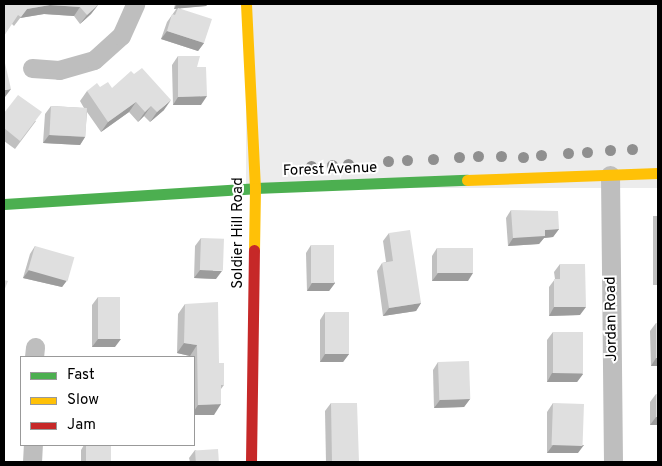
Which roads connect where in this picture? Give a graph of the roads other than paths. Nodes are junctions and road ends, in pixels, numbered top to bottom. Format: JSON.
{"nodes":[{"id":1,"x":135,"y":4,"type":"edge"},
{"id":2,"x":246,"y":4,"type":"edge"},
{"id":3,"x":32,"y":68,"type":"dead end"},
{"id":4,"x":658,"y":173,"type":"edge"},
{"id":5,"x":610,"y":175,"type":"junction"},
{"id":6,"x":255,"y":188,"type":"junction"},
{"id":7,"x":4,"y":204,"type":"edge"},
{"id":8,"x":33,"y":446,"type":"edge"},
{"id":9,"x":32,"y":462,"type":"edge"},
{"id":10,"x":251,"y":462,"type":"edge"},
{"id":11,"x":613,"y":462,"type":"edge"}],
"edges":[{"from":1,"to":3,"type":"street"},
{"from":2,"to":6,"type":"main road","name":"Soldier Hill Road"},
{"from":4,"to":5,"type":"main road","name":"Forest Avenue"},
{"from":5,"to":6,"type":"main road","name":"Forest Avenue"},
{"from":5,"to":11,"type":"street","name":"Jordan Road"},
{"from":6,"to":7,"type":"main road","name":"Forest Avenue"},
{"from":6,"to":10,"type":"main road","name":"Soldier Hill Road"},
{"from":8,"to":9,"type":"street"}]}
